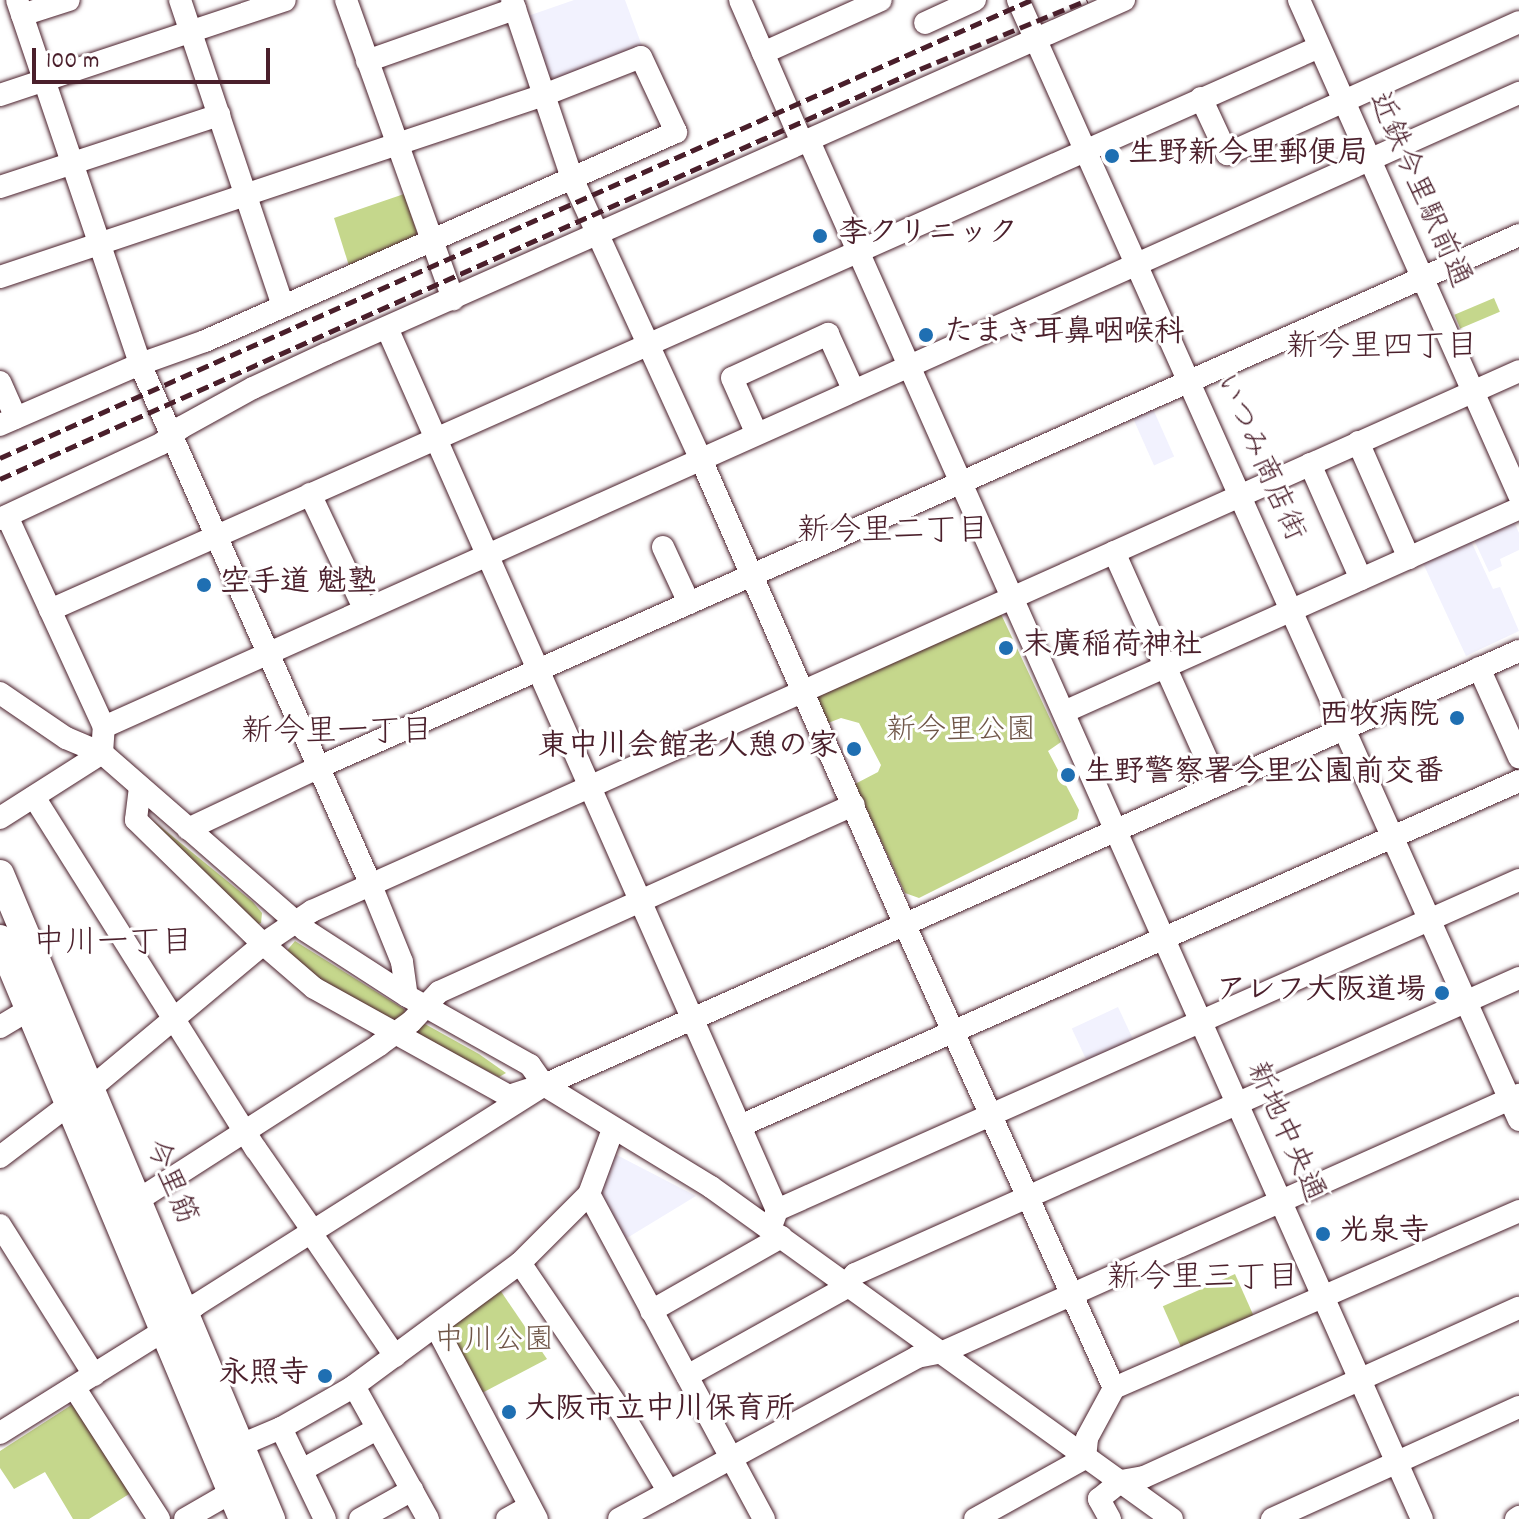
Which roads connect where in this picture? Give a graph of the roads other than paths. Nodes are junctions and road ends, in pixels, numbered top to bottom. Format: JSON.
{"nodes":[{"id":1,"x":69,"y":0,"type":"edge"},
{"id":2,"x":180,"y":0,"type":"edge"},
{"id":3,"x":285,"y":0,"type":"edge"},
{"id":4,"x":346,"y":0,"type":"edge"},
{"id":5,"x":740,"y":0,"type":"edge"},
{"id":6,"x":881,"y":0,"type":"edge"},
{"id":7,"x":975,"y":0,"type":"edge"},
{"id":8,"x":1018,"y":0,"type":"edge"},
{"id":9,"x":1124,"y":0,"type":"edge"},
{"id":10,"x":1299,"y":0,"type":"edge"},
{"id":11,"x":513,"y":4,"type":"edge"},
{"id":12,"x":15,"y":9,"type":"edge"},
{"id":13,"x":1519,"y":22,"type":"edge"},
{"id":14,"x":925,"y":23,"type":"dead end"},
{"id":15,"x":191,"y":32,"type":"junction"},
{"id":16,"x":1036,"y":38,"type":"junction"},
{"id":17,"x":1319,"y":47,"type":"junction"},
{"id":18,"x":763,"y":53,"type":"junction"},
{"id":19,"x":367,"y":61,"type":"junction"},
{"id":20,"x":44,"y":79,"type":"junction"},
{"id":21,"x":1519,"y":93,"type":"edge"},
{"id":22,"x":0,"y":95,"type":"edge"},
{"id":23,"x":544,"y":95,"type":"junction"},
{"id":24,"x":1201,"y":98,"type":"junction"},
{"id":25,"x":1344,"y":101,"type":"junction"},
{"id":26,"x":219,"y":115,"type":"junction"},
{"id":27,"x":809,"y":141,"type":"junction"},
{"id":28,"x":397,"y":145,"type":"junction"},
{"id":29,"x":1086,"y":149,"type":"junction"},
{"id":30,"x":1370,"y":158,"type":"junction"},
{"id":31,"x":73,"y":162,"type":"junction"},
{"id":32,"x":572,"y":178,"type":"junction"},
{"id":33,"x":0,"y":187,"type":"edge"},
{"id":34,"x":248,"y":196,"type":"junction"},
{"id":35,"x":600,"y":234,"type":"junction"},
{"id":36,"x":1519,"y":235,"type":"edge"},
{"id":37,"x":430,"y":241,"type":"junction"},
{"id":38,"x":99,"y":243,"type":"junction"},
{"id":39,"x":858,"y":251,"type":"junction"},
{"id":40,"x":1137,"y":263,"type":"junction"},
{"id":41,"x":0,"y":277,"type":"edge"},
{"id":42,"x":1423,"y":277,"type":"junction"},
{"id":43,"x":453,"y":299,"type":"junction"},
{"id":44,"x":283,"y":306,"type":"junction"},
{"id":45,"x":387,"y":328,"type":"junction"},
{"id":46,"x":649,"y":343,"type":"junction"},
{"id":47,"x":140,"y":364,"type":"junction"},
{"id":48,"x":908,"y":365,"type":"junction"},
{"id":49,"x":1519,"y":371,"type":"edge"},
{"id":50,"x":0,"y":382,"type":"edge"},
{"id":51,"x":1191,"y":382,"type":"junction"},
{"id":52,"x":853,"y":389,"type":"junction"},
{"id":53,"x":1473,"y":391,"type":"junction"},
{"id":54,"x":8,"y":421,"type":"edge"},
{"id":55,"x":756,"y":432,"type":"junction"},
{"id":56,"x":172,"y":436,"type":"junction"},
{"id":57,"x":434,"y":438,"type":"junction"},
{"id":58,"x":1358,"y":442,"type":"junction"},
{"id":59,"x":700,"y":457,"type":"junction"},
{"id":60,"x":1310,"y":464,"type":"junction"},
{"id":61,"x":961,"y":483,"type":"junction"},
{"id":62,"x":310,"y":494,"type":"junction"},
{"id":63,"x":1519,"y":495,"type":"edge"},
{"id":64,"x":1241,"y":496,"type":"junction"},
{"id":65,"x":1519,"y":508,"type":"edge"},
{"id":66,"x":4,"y":518,"type":"edge"},
{"id":67,"x":216,"y":537,"type":"junction"},
{"id":68,"x":663,"y":547,"type":"dead end"},
{"id":69,"x":1114,"y":552,"type":"junction"},
{"id":70,"x":486,"y":554,"type":"junction"},
{"id":71,"x":1409,"y":558,"type":"junction"},
{"id":72,"x":752,"y":575,"type":"junction"},
{"id":73,"x":1361,"y":579,"type":"junction"},
{"id":74,"x":1012,"y":597,"type":"junction"},
{"id":75,"x":689,"y":603,"type":"junction"},
{"id":76,"x":364,"y":608,"type":"junction"},
{"id":77,"x":50,"y":610,"type":"junction"},
{"id":78,"x":1291,"y":610,"type":"junction"},
{"id":79,"x":1519,"y":651,"type":"edge"},
{"id":80,"x":266,"y":652,"type":"junction"},
{"id":81,"x":1165,"y":666,"type":"junction"},
{"id":82,"x":1479,"y":668,"type":"junction"},
{"id":83,"x":538,"y":671,"type":"junction"},
{"id":84,"x":802,"y":690,"type":"junction"},
{"id":85,"x":0,"y":693,"type":"edge"},
{"id":86,"x":1064,"y":712,"type":"junction"},
{"id":87,"x":104,"y":727,"type":"junction"},
{"id":88,"x":1343,"y":727,"type":"junction"},
{"id":89,"x":102,"y":753,"type":"junction"},
{"id":90,"x":1519,"y":757,"type":"edge"},
{"id":91,"x":317,"y":768,"type":"junction"},
{"id":92,"x":1519,"y":781,"type":"edge"},
{"id":93,"x":1218,"y":784,"type":"junction"},
{"id":94,"x":589,"y":785,"type":"junction"},
{"id":95,"x":140,"y":787,"type":"junction"},
{"id":96,"x":34,"y":797,"type":"junction"},
{"id":97,"x":854,"y":805,"type":"junction"},
{"id":98,"x":0,"y":818,"type":"edge"},
{"id":99,"x":188,"y":829,"type":"junction"},
{"id":100,"x":1115,"y":829,"type":"junction"},
{"id":101,"x":1393,"y":837,"type":"junction"},
{"id":102,"x":0,"y":874,"type":"edge"},
{"id":103,"x":1519,"y":880,"type":"edge"},
{"id":104,"x":370,"y":883,"type":"junction"},
{"id":105,"x":640,"y":900,"type":"junction"},
{"id":106,"x":1428,"y":919,"type":"junction"},
{"id":107,"x":293,"y":921,"type":"junction"},
{"id":108,"x":906,"y":923,"type":"junction"},
{"id":109,"x":0,"y":939,"type":"edge"},
{"id":110,"x":1165,"y":939,"type":"junction"},
{"id":111,"x":263,"y":944,"type":"junction"},
{"id":112,"x":1519,"y":978,"type":"edge"},
{"id":113,"x":407,"y":996,"type":"junction"},
{"id":114,"x":1466,"y":1002,"type":"junction"},
{"id":115,"x":427,"y":1008,"type":"junction"},
{"id":116,"x":30,"y":1009,"type":"junction"},
{"id":117,"x":692,"y":1018,"type":"junction"},
{"id":118,"x":175,"y":1019,"type":"junction"},
{"id":119,"x":1201,"y":1021,"type":"junction"},
{"id":120,"x":0,"y":1027,"type":"edge"},
{"id":121,"x":954,"y":1031,"type":"junction"},
{"id":122,"x":395,"y":1033,"type":"junction"},
{"id":123,"x":544,"y":1085,"type":"junction"},
{"id":124,"x":87,"y":1090,"type":"junction"},
{"id":125,"x":1514,"y":1097,"type":"edge"},
{"id":126,"x":1237,"y":1104,"type":"junction"},
{"id":127,"x":990,"y":1114,"type":"junction"},
{"id":128,"x":1519,"y":1120,"type":"edge"},
{"id":129,"x":740,"y":1126,"type":"junction"},
{"id":130,"x":613,"y":1129,"type":"junction"},
{"id":131,"x":248,"y":1132,"type":"junction"},
{"id":132,"x":0,"y":1157,"type":"edge"},
{"id":133,"x":589,"y":1194,"type":"junction"},
{"id":134,"x":1028,"y":1197,"type":"junction"},
{"id":135,"x":138,"y":1200,"type":"junction"},
{"id":136,"x":1281,"y":1200,"type":"junction"},
{"id":137,"x":1519,"y":1211,"type":"edge"},
{"id":138,"x":0,"y":1225,"type":"edge"},
{"id":139,"x":776,"y":1225,"type":"junction"},
{"id":140,"x":312,"y":1232,"type":"junction"},
{"id":141,"x":520,"y":1263,"type":"junction"},
{"id":142,"x":848,"y":1285,"type":"junction"},
{"id":143,"x":1072,"y":1294,"type":"junction"},
{"id":144,"x":1324,"y":1296,"type":"junction"},
{"id":145,"x":1519,"y":1308,"type":"edge"},
{"id":146,"x":651,"y":1311,"type":"junction"},
{"id":147,"x":185,"y":1313,"type":"junction"},
{"id":148,"x":436,"y":1327,"type":"junction"},
{"id":149,"x":163,"y":1331,"type":"junction"},
{"id":150,"x":943,"y":1352,"type":"junction"},
{"id":151,"x":395,"y":1356,"type":"junction"},
{"id":152,"x":94,"y":1375,"type":"junction"},
{"id":153,"x":687,"y":1376,"type":"junction"},
{"id":154,"x":1360,"y":1379,"type":"junction"},
{"id":155,"x":354,"y":1386,"type":"junction"},
{"id":156,"x":74,"y":1387,"type":"junction"},
{"id":157,"x":1114,"y":1388,"type":"junction"},
{"id":158,"x":1519,"y":1407,"type":"edge"},
{"id":159,"x":281,"y":1428,"type":"junction"},
{"id":160,"x":377,"y":1429,"type":"junction"},
{"id":161,"x":0,"y":1433,"type":"edge"},
{"id":162,"x":241,"y":1445,"type":"junction"},
{"id":163,"x":1085,"y":1458,"type":"junction"},
{"id":164,"x":731,"y":1459,"type":"junction"},
{"id":165,"x":1396,"y":1461,"type":"junction"},
{"id":166,"x":302,"y":1470,"type":"junction"},
{"id":167,"x":1121,"y":1481,"type":"junction"},
{"id":168,"x":412,"y":1490,"type":"junction"},
{"id":169,"x":232,"y":1492,"type":"junction"},
{"id":170,"x":669,"y":1492,"type":"junction"},
{"id":171,"x":1013,"y":1510,"type":"edge"},
{"id":172,"x":534,"y":1512,"type":"edge"},
{"id":173,"x":159,"y":1519,"type":"edge"},
{"id":174,"x":185,"y":1519,"type":"edge"},
{"id":175,"x":243,"y":1519,"type":"edge"},
{"id":176,"x":271,"y":1519,"type":"edge"},
{"id":177,"x":325,"y":1519,"type":"edge"},
{"id":178,"x":360,"y":1519,"type":"edge"},
{"id":179,"x":428,"y":1519,"type":"edge"},
{"id":180,"x":507,"y":1519,"type":"edge"},
{"id":181,"x":619,"y":1519,"type":"edge"},
{"id":182,"x":764,"y":1519,"type":"edge"},
{"id":183,"x":975,"y":1519,"type":"edge"},
{"id":184,"x":1110,"y":1519,"type":"edge"},
{"id":185,"x":1172,"y":1519,"type":"edge"},
{"id":186,"x":1272,"y":1519,"type":"edge"},
{"id":187,"x":1422,"y":1519,"type":"edge"}],
"edges":[{"from":1,"to":12,"type":"street"},
{"from":2,"to":15,"type":"street"},
{"from":3,"to":15,"type":"street"},
{"from":4,"to":19,"type":"street"},
{"from":5,"to":18,"type":"street","name":"新地中央通"},
{"from":6,"to":18,"type":"street"},
{"from":7,"to":14,"type":"street"},
{"from":8,"to":16,"type":"street","name":"いつみ商店街"},
{"from":9,"to":16,"type":"street"},
{"from":10,"to":17,"type":"street","name":"近鉄今里駅前通"},
{"from":11,"to":19,"type":"street"},
{"from":11,"to":23,"type":"street"},
{"from":12,"to":20,"type":"street"},
{"from":13,"to":25,"type":"street"},
{"from":15,"to":20,"type":"street"},
{"from":15,"to":26,"type":"street"},
{"from":16,"to":27,"type":"street"},
{"from":16,"to":29,"type":"street","name":"いつみ商店街"},
{"from":17,"to":24,"type":"street"},
{"from":17,"to":25,"type":"street","name":"近鉄今里駅前通"},
{"from":18,"to":27,"type":"street","name":"新地中央通"},
{"from":19,"to":28,"type":"street"},
{"from":20,"to":22,"type":"street"},
{"from":20,"to":31,"type":"street"},
{"from":21,"to":30,"type":"street"},
{"from":23,"to":28,"type":"street"},
{"from":23,"to":32,"type":"street"},
{"from":23,"to":32,"type":"street"},
{"from":24,"to":25,"type":"street"},
{"from":24,"to":29,"type":"street"},
{"from":25,"to":30,"type":"street","name":"近鉄今里駅前通"},
{"from":26,"to":31,"type":"street"},
{"from":26,"to":34,"type":"street"},
{"from":27,"to":35,"type":"street"},
{"from":27,"to":39,"type":"street","name":"新地中央通"},
{"from":28,"to":34,"type":"street"},
{"from":28,"to":37,"type":"street"},
{"from":29,"to":39,"type":"street"},
{"from":29,"to":40,"type":"street","name":"いつみ商店街"},
{"from":30,"to":40,"type":"street"},
{"from":30,"to":42,"type":"street","name":"近鉄今里駅前通"},
{"from":31,"to":33,"type":"street"},
{"from":31,"to":38,"type":"street"},
{"from":32,"to":35,"type":"street"},
{"from":32,"to":37,"type":"street"},
{"from":34,"to":38,"type":"street"},
{"from":34,"to":44,"type":"street"},
{"from":35,"to":43,"type":"street"},
{"from":35,"to":46,"type":"street"},
{"from":36,"to":42,"type":"street"},
{"from":37,"to":43,"type":"street"},
{"from":37,"to":44,"type":"street"},
{"from":38,"to":41,"type":"street"},
{"from":38,"to":47,"type":"street"},
{"from":39,"to":46,"type":"street"},
{"from":39,"to":48,"type":"street","name":"新地中央通"},
{"from":40,"to":48,"type":"street"},
{"from":40,"to":51,"type":"street","name":"いつみ商店街"},
{"from":42,"to":51,"type":"street"},
{"from":42,"to":53,"type":"street","name":"近鉄今里駅前通"},
{"from":43,"to":45,"type":"street"},
{"from":44,"to":47,"type":"street"},
{"from":45,"to":56,"type":"street"},
{"from":45,"to":57,"type":"street"},
{"from":46,"to":57,"type":"street"},
{"from":46,"to":59,"type":"street"},
{"from":47,"to":54,"type":"street"},
{"from":47,"to":56,"type":"street"},
{"from":48,"to":52,"type":"street"},
{"from":48,"to":61,"type":"street","name":"新地中央通"},
{"from":49,"to":53,"type":"street"},
{"from":50,"to":54,"type":"street"},
{"from":51,"to":61,"type":"street"},
{"from":51,"to":64,"type":"street","name":"いつみ商店街"},
{"from":52,"to":55,"type":"street"},
{"from":52,"to":55,"type":"street"},
{"from":53,"to":58,"type":"street"},
{"from":53,"to":63,"type":"street","name":"近鉄今里駅前通"},
{"from":55,"to":59,"type":"street"},
{"from":56,"to":66,"type":"street"},
{"from":56,"to":67,"type":"street"},
{"from":57,"to":62,"type":"street"},
{"from":57,"to":70,"type":"street"},
{"from":58,"to":60,"type":"street"},
{"from":58,"to":71,"type":"street"},
{"from":59,"to":70,"type":"street"},
{"from":59,"to":72,"type":"street"},
{"from":60,"to":64,"type":"street"},
{"from":60,"to":73,"type":"street"},
{"from":61,"to":72,"type":"street"},
{"from":61,"to":74,"type":"street","name":"新地中央通"},
{"from":62,"to":67,"type":"street"},
{"from":62,"to":76,"type":"street"},
{"from":64,"to":69,"type":"street"},
{"from":64,"to":78,"type":"street","name":"いつみ商店街"},
{"from":65,"to":71,"type":"street"},
{"from":66,"to":77,"type":"street"},
{"from":67,"to":77,"type":"street"},
{"from":67,"to":80,"type":"street"},
{"from":68,"to":75,"type":"street"},
{"from":69,"to":74,"type":"street"},
{"from":69,"to":81,"type":"street"},
{"from":70,"to":76,"type":"street"},
{"from":70,"to":83,"type":"street"},
{"from":71,"to":73,"type":"street"},
{"from":72,"to":75,"type":"street"},
{"from":72,"to":84,"type":"street"},
{"from":73,"to":78,"type":"street"},
{"from":74,"to":84,"type":"street"},
{"from":74,"to":86,"type":"street","name":"新地中央通"},
{"from":75,"to":83,"type":"street"},
{"from":76,"to":80,"type":"street"},
{"from":77,"to":87,"type":"street"},
{"from":78,"to":81,"type":"street"},
{"from":78,"to":88,"type":"street","name":"いつみ商店街"},
{"from":79,"to":82,"type":"street"},
{"from":80,"to":87,"type":"street"},
{"from":80,"to":91,"type":"street"},
{"from":81,"to":86,"type":"street"},
{"from":81,"to":93,"type":"street"},
{"from":82,"to":88,"type":"street"},
{"from":82,"to":90,"type":"street"},
{"from":83,"to":91,"type":"street"},
{"from":83,"to":94,"type":"street"},
{"from":84,"to":94,"type":"street"},
{"from":84,"to":97,"type":"street"},
{"from":85,"to":89,"type":"street"},
{"from":86,"to":100,"type":"street","name":"新地中央通"},
{"from":87,"to":89,"type":"street"},
{"from":88,"to":93,"type":"street"},
{"from":88,"to":101,"type":"street","name":"いつみ商店街"},
{"from":89,"to":95,"type":"street"},
{"from":89,"to":96,"type":"street"},
{"from":91,"to":99,"type":"street"},
{"from":91,"to":104,"type":"street"},
{"from":92,"to":101,"type":"street"},
{"from":93,"to":100,"type":"street"},
{"from":94,"to":104,"type":"street"},
{"from":94,"to":105,"type":"street"},
{"from":95,"to":99,"type":"street"},
{"from":95,"to":111,"type":"street"},
{"from":96,"to":98,"type":"street"},
{"from":96,"to":118,"type":"street"},
{"from":97,"to":105,"type":"street"},
{"from":97,"to":108,"type":"street"},
{"from":99,"to":107,"type":"street"},
{"from":100,"to":108,"type":"street"},
{"from":100,"to":110,"type":"street","name":"新地中央通"},
{"from":101,"to":106,"type":"street","name":"いつみ商店街"},
{"from":101,"to":110,"type":"street"},
{"from":102,"to":124,"type":"main road","name":"今里筋"},
{"from":103,"to":106,"type":"street"},
{"from":104,"to":107,"type":"street"},
{"from":104,"to":113,"type":"street"},
{"from":105,"to":115,"type":"street"},
{"from":105,"to":117,"type":"street"},
{"from":106,"to":114,"type":"street","name":"いつみ商店街"},
{"from":106,"to":119,"type":"street"},
{"from":107,"to":111,"type":"street"},
{"from":107,"to":113,"type":"street"},
{"from":108,"to":117,"type":"street"},
{"from":108,"to":121,"type":"street"},
{"from":109,"to":116,"type":"main road","name":"今里筋"},
{"from":110,"to":119,"type":"street","name":"新地中央通"},
{"from":110,"to":121,"type":"street"},
{"from":111,"to":118,"type":"street"},
{"from":111,"to":122,"type":"street"},
{"from":112,"to":114,"type":"street"},
{"from":113,"to":115,"type":"street"},
{"from":114,"to":125,"type":"street","name":"いつみ商店街"},
{"from":114,"to":126,"type":"street"},
{"from":115,"to":122,"type":"street"},
{"from":115,"to":123,"type":"street"},
{"from":116,"to":120,"type":"street"},
{"from":116,"to":124,"type":"main road","name":"今里筋"},
{"from":117,"to":123,"type":"street"},
{"from":117,"to":129,"type":"street"},
{"from":118,"to":124,"type":"street"},
{"from":118,"to":131,"type":"street"},
{"from":119,"to":126,"type":"street","name":"新地中央通"},
{"from":119,"to":127,"type":"street"},
{"from":121,"to":127,"type":"street"},
{"from":121,"to":129,"type":"street"},
{"from":122,"to":123,"type":"street"},
{"from":122,"to":131,"type":"street"},
{"from":123,"to":130,"type":"street"},
{"from":123,"to":140,"type":"street"},
{"from":124,"to":132,"type":"street"},
{"from":124,"to":135,"type":"main road","name":"今里筋"},
{"from":124,"to":149,"type":"main road","name":"今里筋"},
{"from":125,"to":128,"type":"street","name":"いつみ商店街"},
{"from":125,"to":136,"type":"street"},
{"from":126,"to":134,"type":"street"},
{"from":126,"to":136,"type":"street","name":"新地中央通"},
{"from":127,"to":134,"type":"street"},
{"from":127,"to":139,"type":"street"},
{"from":129,"to":139,"type":"street"},
{"from":130,"to":133,"type":"street"},
{"from":130,"to":139,"type":"street"},
{"from":131,"to":135,"type":"street"},
{"from":131,"to":140,"type":"street"},
{"from":133,"to":141,"type":"street"},
{"from":133,"to":146,"type":"street"},
{"from":134,"to":142,"type":"street"},
{"from":134,"to":143,"type":"street"},
{"from":135,"to":147,"type":"main road","name":"今里筋"},
{"from":136,"to":143,"type":"street"},
{"from":136,"to":144,"type":"street","name":"新地中央通"},
{"from":137,"to":144,"type":"street"},
{"from":138,"to":152,"type":"street"},
{"from":139,"to":142,"type":"street"},
{"from":139,"to":146,"type":"street"},
{"from":140,"to":147,"type":"street"},
{"from":140,"to":151,"type":"street"},
{"from":141,"to":148,"type":"street"},
{"from":141,"to":170,"type":"street"},
{"from":142,"to":150,"type":"street"},
{"from":142,"to":153,"type":"street"},
{"from":143,"to":150,"type":"street"},
{"from":143,"to":157,"type":"street"},
{"from":144,"to":154,"type":"street","name":"新地中央通"},
{"from":144,"to":157,"type":"street"},
{"from":145,"to":154,"type":"street"},
{"from":146,"to":153,"type":"street"},
{"from":147,"to":149,"type":"street"},
{"from":147,"to":162,"type":"main road","name":"今里筋"},
{"from":148,"to":151,"type":"street"},
{"from":148,"to":172,"type":"street"},
{"from":149,"to":152,"type":"street"},
{"from":149,"to":169,"type":"main road","name":"今里筋"},
{"from":150,"to":163,"type":"street"},
{"from":150,"to":164,"type":"street"},
{"from":151,"to":155,"type":"street"},
{"from":152,"to":156,"type":"street"},
{"from":153,"to":164,"type":"street"},
{"from":154,"to":165,"type":"street","name":"新地中央通"},
{"from":154,"to":167,"type":"street"},
{"from":155,"to":159,"type":"street"},
{"from":155,"to":160,"type":"street"},
{"from":156,"to":161,"type":"street"},
{"from":156,"to":173,"type":"street"},
{"from":157,"to":163,"type":"street"},
{"from":158,"to":165,"type":"street"},
{"from":159,"to":162,"type":"street"},
{"from":159,"to":166,"type":"street"},
{"from":160,"to":166,"type":"street"},
{"from":160,"to":168,"type":"street"},
{"from":162,"to":176,"type":"main road","name":"今里筋"},
{"from":163,"to":167,"type":"street"},
{"from":163,"to":171,"type":"street"},
{"from":164,"to":170,"type":"street"},
{"from":164,"to":182,"type":"street"},
{"from":165,"to":186,"type":"street"},
{"from":165,"to":187,"type":"street","name":"新地中央通"},
{"from":166,"to":177,"type":"street"},
{"from":167,"to":184,"type":"street"},
{"from":167,"to":185,"type":"street"},
{"from":168,"to":178,"type":"street"},
{"from":168,"to":179,"type":"street"},
{"from":169,"to":174,"type":"street"},
{"from":169,"to":175,"type":"main road","name":"今里筋"},
{"from":170,"to":181,"type":"street"},
{"from":171,"to":183,"type":"street"},
{"from":172,"to":180,"type":"street"}]}
